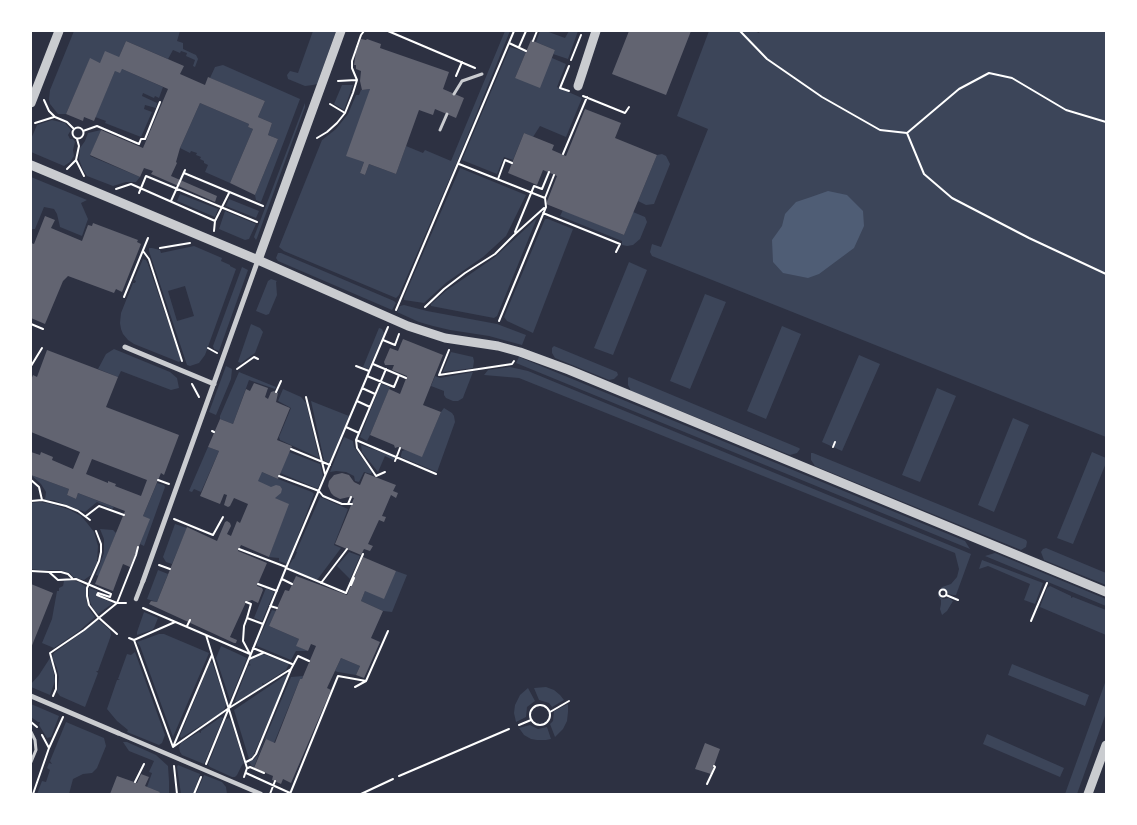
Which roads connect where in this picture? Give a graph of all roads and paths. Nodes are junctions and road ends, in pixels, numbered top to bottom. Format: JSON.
{"nodes":[{"id":1,"x":59,"y":31,"type":"edge"},
{"id":2,"x":341,"y":31,"type":"edge"},
{"id":3,"x":364,"y":31,"type":"edge"},
{"id":4,"x":388,"y":31,"type":"edge"},
{"id":5,"x":514,"y":31,"type":"edge"},
{"id":6,"x":526,"y":31,"type":"edge"},
{"id":7,"x":537,"y":31,"type":"edge"},
{"id":8,"x":596,"y":31,"type":"edge"},
{"id":9,"x":740,"y":31,"type":"edge"},
{"id":10,"x":581,"y":35,"type":"dead end"},
{"id":11,"x":533,"y":41,"type":"dead end"},
{"id":12,"x":509,"y":43,"type":"junction"},
{"id":13,"x":519,"y":48,"type":"junction"},
{"id":14,"x":526,"y":51,"type":"dead end"},
{"id":15,"x":571,"y":60,"type":"dead end"},
{"id":16,"x":568,"y":66,"type":"dead end"},
{"id":17,"x":476,"y":68,"type":"dead end"},
{"id":18,"x":482,"y":74,"type":"dead end"},
{"id":19,"x":338,"y":80,"type":"dead end"},
{"id":20,"x":357,"y":80,"type":"junction"},
{"id":21,"x":577,"y":91,"type":"junction"},
{"id":22,"x":454,"y":94,"type":"dead end"},
{"id":23,"x":587,"y":97,"type":"junction"},
{"id":24,"x":44,"y":100,"type":"dead end"},
{"id":25,"x":160,"y":102,"type":"dead end"},
{"id":26,"x":31,"y":103,"type":"edge"},
{"id":27,"x":330,"y":104,"type":"dead end"},
{"id":28,"x":629,"y":107,"type":"dead end"},
{"id":29,"x":345,"y":113,"type":"junction"},
{"id":30,"x":447,"y":114,"type":"dead end"},
{"id":31,"x":55,"y":117,"type":"junction"},
{"id":32,"x":1106,"y":122,"type":"edge"},
{"id":33,"x":35,"y":123,"type":"dead end"},
{"id":34,"x":74,"y":129,"type":"junction"},
{"id":35,"x":440,"y":130,"type":"dead end"},
{"id":36,"x":83,"y":131,"type":"junction"},
{"id":37,"x":907,"y":133,"type":"junction"},
{"id":38,"x":318,"y":138,"type":"dead end"},
{"id":39,"x":77,"y":139,"type":"junction"},
{"id":40,"x":563,"y":154,"type":"dead end"},
{"id":41,"x":76,"y":160,"type":"junction"},
{"id":42,"x":512,"y":163,"type":"dead end"},
{"id":43,"x":458,"y":164,"type":"junction"},
{"id":44,"x":31,"y":165,"type":"edge"},
{"id":45,"x":66,"y":170,"type":"dead end"},
{"id":46,"x":549,"y":172,"type":"dead end"},
{"id":47,"x":75,"y":173,"type":"dead end"},
{"id":48,"x":554,"y":175,"type":"dead end"},
{"id":49,"x":498,"y":179,"type":"junction"},
{"id":50,"x":142,"y":188,"type":"junction"},
{"id":51,"x":177,"y":188,"type":"junction"},
{"id":52,"x":114,"y":190,"type":"dead end"},
{"id":53,"x":229,"y":192,"type":"junction"},
{"id":54,"x":531,"y":192,"type":"junction"},
{"id":55,"x":139,"y":193,"type":"dead end"},
{"id":56,"x":545,"y":198,"type":"junction"},
{"id":57,"x":171,"y":201,"type":"junction"},
{"id":58,"x":263,"y":206,"type":"dead end"},
{"id":59,"x":546,"y":207,"type":"junction"},
{"id":60,"x":222,"y":208,"type":"junction"},
{"id":61,"x":543,"y":213,"type":"junction"},
{"id":62,"x":215,"y":221,"type":"junction"},
{"id":63,"x":257,"y":222,"type":"dead end"},
{"id":64,"x":214,"y":231,"type":"dead end"},
{"id":65,"x":514,"y":234,"type":"junction"},
{"id":66,"x":148,"y":238,"type":"dead end"},
{"id":67,"x":191,"y":243,"type":"dead end"},
{"id":68,"x":160,"y":248,"type":"dead end"},
{"id":69,"x":143,"y":251,"type":"junction"},
{"id":70,"x":616,"y":252,"type":"dead end"},
{"id":71,"x":258,"y":260,"type":"junction"},
{"id":72,"x":1106,"y":274,"type":"edge"},
{"id":73,"x":124,"y":297,"type":"dead end"},
{"id":74,"x":425,"y":307,"type":"dead end"},
{"id":75,"x":395,"y":312,"type":"dead end"},
{"id":76,"x":498,"y":321,"type":"dead end"},
{"id":77,"x":31,"y":324,"type":"edge"},
{"id":78,"x":390,"y":324,"type":"dead end"},
{"id":79,"x":43,"y":329,"type":"dead end"},
{"id":80,"x":399,"y":334,"type":"dead end"},
{"id":81,"x":383,"y":340,"type":"junction"},
{"id":82,"x":42,"y":348,"type":"dead end"},
{"id":83,"x":125,"y":348,"type":"dead end"},
{"id":84,"x":208,"y":348,"type":"dead end"},
{"id":85,"x":449,"y":350,"type":"dead end"},
{"id":86,"x":218,"y":353,"type":"dead end"},
{"id":87,"x":258,"y":359,"type":"dead end"},
{"id":88,"x":32,"y":364,"type":"edge"},
{"id":89,"x":373,"y":364,"type":"junction"},
{"id":90,"x":512,"y":364,"type":"dead end"},
{"id":91,"x":356,"y":366,"type":"dead end"},
{"id":92,"x":238,"y":369,"type":"dead end"},
{"id":93,"x":386,"y":369,"type":"junction"},
{"id":94,"x":369,"y":371,"type":"junction"},
{"id":95,"x":186,"y":372,"type":"junction"},
{"id":96,"x":399,"y":375,"type":"junction"},
{"id":97,"x":367,"y":376,"type":"junction"},
{"id":98,"x":406,"y":378,"type":"dead end"},
{"id":99,"x":281,"y":381,"type":"dead end"},
{"id":100,"x":380,"y":381,"type":"junction"},
{"id":101,"x":214,"y":384,"type":"junction"},
{"id":102,"x":362,"y":388,"type":"junction"},
{"id":103,"x":276,"y":392,"type":"dead end"},
{"id":104,"x":376,"y":394,"type":"junction"},
{"id":105,"x":306,"y":396,"type":"dead end"},
{"id":106,"x":198,"y":397,"type":"dead end"},
{"id":107,"x":357,"y":401,"type":"junction"},
{"id":108,"x":370,"y":407,"type":"junction"},
{"id":109,"x":346,"y":427,"type":"junction"},
{"id":110,"x":359,"y":433,"type":"junction"},
{"id":111,"x":356,"y":440,"type":"junction"},
{"id":112,"x":834,"y":442,"type":"dead end"},
{"id":113,"x":833,"y":447,"type":"dead end"},
{"id":114,"x":291,"y":448,"type":"dead end"},
{"id":115,"x":400,"y":448,"type":"dead end"},
{"id":116,"x":396,"y":457,"type":"junction"},
{"id":117,"x":322,"y":461,"type":"junction"},
{"id":118,"x":395,"y":461,"type":"dead end"},
{"id":119,"x":330,"y":465,"type":"junction"},
{"id":120,"x":385,"y":472,"type":"dead end"},
{"id":121,"x":436,"y":474,"type":"dead end"},
{"id":122,"x":279,"y":476,"type":"dead end"},
{"id":123,"x":325,"y":476,"type":"junction"},
{"id":124,"x":31,"y":480,"type":"edge"},
{"id":125,"x":158,"y":480,"type":"dead end"},
{"id":126,"x":169,"y":484,"type":"dead end"},
{"id":127,"x":319,"y":491,"type":"junction"},
{"id":128,"x":351,"y":497,"type":"dead end"},
{"id":129,"x":42,"y":500,"type":"junction"},
{"id":130,"x":31,"y":501,"type":"edge"},
{"id":131,"x":348,"y":504,"type":"junction"},
{"id":132,"x":352,"y":504,"type":"dead end"},
{"id":133,"x":124,"y":515,"type":"dead end"},
{"id":134,"x":86,"y":516,"type":"junction"},
{"id":135,"x":222,"y":517,"type":"dead end"},
{"id":136,"x":174,"y":519,"type":"dead end"},
{"id":137,"x":90,"y":520,"type":"dead end"},
{"id":138,"x":96,"y":532,"type":"dead end"},
{"id":139,"x":138,"y":547,"type":"dead end"},
{"id":140,"x":239,"y":548,"type":"dead end"},
{"id":141,"x":347,"y":549,"type":"dead end"},
{"id":142,"x":159,"y":565,"type":"dead end"},
{"id":143,"x":286,"y":568,"type":"junction"},
{"id":144,"x":170,"y":569,"type":"dead end"},
{"id":145,"x":31,"y":571,"type":"edge"},
{"id":146,"x":49,"y":572,"type":"junction"},
{"id":147,"x":72,"y":578,"type":"junction"},
{"id":148,"x":282,"y":579,"type":"junction"},
{"id":149,"x":143,"y":581,"type":"joint"},
{"id":150,"x":258,"y":584,"type":"dead end"},
{"id":151,"x":292,"y":584,"type":"dead end"},
{"id":152,"x":321,"y":584,"type":"junction"},
{"id":153,"x":1047,"y":584,"type":"dead end"},
{"id":154,"x":89,"y":585,"type":"junction"},
{"id":155,"x":351,"y":585,"type":"dead end"},
{"id":156,"x":277,"y":591,"type":"junction"},
{"id":157,"x":1106,"y":592,"type":"edge"},
{"id":158,"x":946,"y":595,"type":"dead end"},
{"id":159,"x":136,"y":599,"type":"dead end"},
{"id":160,"x":958,"y":600,"type":"dead end"},
{"id":161,"x":126,"y":602,"type":"dead end"},
{"id":162,"x":246,"y":602,"type":"dead end"},
{"id":163,"x":117,"y":603,"type":"junction"},
{"id":164,"x":270,"y":606,"type":"junction"},
{"id":165,"x":143,"y":608,"type":"dead end"},
{"id":166,"x":277,"y":608,"type":"dead end"},
{"id":167,"x":98,"y":617,"type":"junction"},
{"id":168,"x":247,"y":618,"type":"junction"},
{"id":169,"x":190,"y":620,"type":"dead end"},
{"id":170,"x":1032,"y":621,"type":"dead end"},
{"id":171,"x":176,"y":622,"type":"junction"},
{"id":172,"x":263,"y":624,"type":"junction"},
{"id":173,"x":187,"y":626,"type":"junction"},
{"id":174,"x":388,"y":631,"type":"dead end"},
{"id":175,"x":117,"y":634,"type":"dead end"},
{"id":176,"x":206,"y":634,"type":"junction"},
{"id":177,"x":129,"y":638,"type":"dead end"},
{"id":178,"x":134,"y":640,"type":"junction"},
{"id":179,"x":253,"y":648,"type":"junction"},
{"id":180,"x":264,"y":653,"type":"junction"},
{"id":181,"x":212,"y":654,"type":"junction"},
{"id":182,"x":250,"y":654,"type":"junction"},
{"id":183,"x":249,"y":659,"type":"junction"},
{"id":184,"x":310,"y":661,"type":"dead end"},
{"id":185,"x":293,"y":665,"type":"junction"},
{"id":186,"x":291,"y":669,"type":"junction"},
{"id":187,"x":366,"y":681,"type":"junction"},
{"id":188,"x":355,"y":687,"type":"dead end"},
{"id":189,"x":31,"y":696,"type":"edge"},
{"id":190,"x":53,"y":697,"type":"dead end"},
{"id":191,"x":569,"y":701,"type":"dead end"},
{"id":192,"x":229,"y":708,"type":"junction"},
{"id":193,"x":550,"y":712,"type":"junction"},
{"id":194,"x":64,"y":715,"type":"dead end"},
{"id":195,"x":531,"y":720,"type":"junction"},
{"id":196,"x":519,"y":725,"type":"dead end"},
{"id":197,"x":509,"y":729,"type":"dead end"},
{"id":198,"x":31,"y":732,"type":"edge"},
{"id":199,"x":118,"y":733,"type":"joint"},
{"id":200,"x":1106,"y":745,"type":"edge"},
{"id":201,"x":172,"y":748,"type":"junction"},
{"id":202,"x":172,"y":756,"type":"junction"},
{"id":203,"x":31,"y":762,"type":"edge"},
{"id":204,"x":245,"y":762,"type":"junction"},
{"id":205,"x":144,"y":764,"type":"dead end"},
{"id":206,"x":714,"y":766,"type":"dead end"},
{"id":207,"x":247,"y":768,"type":"junction"},
{"id":208,"x":204,"y":769,"type":"junction"},
{"id":209,"x":246,"y":772,"type":"junction"},
{"id":210,"x":264,"y":773,"type":"dead end"},
{"id":211,"x":399,"y":776,"type":"dead end"},
{"id":212,"x":394,"y":779,"type":"dead end"},
{"id":213,"x":135,"y":782,"type":"dead end"},
{"id":214,"x":274,"y":783,"type":"junction"},
{"id":215,"x":707,"y":784,"type":"dead end"},
{"id":216,"x":242,"y":786,"type":"junction"},
{"id":217,"x":290,"y":793,"type":"edge"},
{"id":218,"x":33,"y":794,"type":"edge"},
{"id":219,"x":176,"y":794,"type":"edge"},
{"id":220,"x":194,"y":794,"type":"edge"},
{"id":221,"x":261,"y":794,"type":"edge"},
{"id":222,"x":270,"y":794,"type":"edge"},
{"id":223,"x":361,"y":794,"type":"edge"},
{"id":224,"x":1088,"y":794,"type":"edge"}],
"edges":[{"from":1,"to":26,"type":"street"},
{"from":2,"to":71,"type":"street"},
{"from":3,"to":20,"type":"path"},
{"from":4,"to":17,"type":"path"},
{"from":5,"to":12,"type":"path"},
{"from":6,"to":13,"type":"path"},
{"from":7,"to":11,"type":"path"},
{"from":8,"to":21,"type":"street"},
{"from":9,"to":37,"type":"path"},
{"from":10,"to":15,"type":"path"},
{"from":12,"to":13,"type":"path"},
{"from":12,"to":43,"type":"path"},
{"from":13,"to":14,"type":"path"},
{"from":16,"to":21,"type":"path"},
{"from":18,"to":22,"type":"lane"},
{"from":19,"to":20,"type":"path"},
{"from":20,"to":29,"type":"path"},
{"from":21,"to":23,"type":"path"},
{"from":23,"to":28,"type":"path"},
{"from":23,"to":40,"type":"path"},
{"from":24,"to":31,"type":"path"},
{"from":25,"to":36,"type":"path"},
{"from":27,"to":29,"type":"path"},
{"from":29,"to":38,"type":"path"},
{"from":30,"to":35,"type":"lane"},
{"from":31,"to":33,"type":"path"},
{"from":31,"to":34,"type":"path"},
{"from":32,"to":37,"type":"path"},
{"from":34,"to":36,"type":"path"},
{"from":34,"to":39,"type":"path"},
{"from":36,"to":39,"type":"path"},
{"from":37,"to":72,"type":"path"},
{"from":39,"to":41,"type":"path"},
{"from":41,"to":45,"type":"path"},
{"from":41,"to":47,"type":"path"},
{"from":42,"to":49,"type":"path"},
{"from":43,"to":49,"type":"path"},
{"from":43,"to":75,"type":"path"},
{"from":44,"to":71,"type":"street"},
{"from":46,"to":54,"type":"path"},
{"from":48,"to":56,"type":"path"},
{"from":49,"to":54,"type":"path"},
{"from":50,"to":51,"type":"path"},
{"from":50,"to":52,"type":"path"},
{"from":50,"to":55,"type":"path"},
{"from":50,"to":57,"type":"path"},
{"from":51,"to":53,"type":"path"},
{"from":51,"to":57,"type":"path"},
{"from":51,"to":60,"type":"path"},
{"from":53,"to":58,"type":"path"},
{"from":53,"to":60,"type":"path"},
{"from":54,"to":56,"type":"path"},
{"from":54,"to":65,"type":"path"},
{"from":56,"to":59,"type":"path"},
{"from":57,"to":62,"type":"path"},
{"from":59,"to":61,"type":"path"},
{"from":59,"to":65,"type":"path"},
{"from":60,"to":62,"type":"path"},
{"from":60,"to":63,"type":"path"},
{"from":61,"to":70,"type":"path"},
{"from":61,"to":76,"type":"path"},
{"from":62,"to":64,"type":"path"},
{"from":65,"to":74,"type":"path"},
{"from":66,"to":69,"type":"path"},
{"from":67,"to":68,"type":"path"},
{"from":69,"to":73,"type":"path"},
{"from":69,"to":95,"type":"path"},
{"from":71,"to":101,"type":"street"},
{"from":71,"to":157,"type":"street"},
{"from":77,"to":79,"type":"path"},
{"from":78,"to":81,"type":"path"},
{"from":80,"to":81,"type":"path"},
{"from":81,"to":89,"type":"path"},
{"from":82,"to":88,"type":"path"},
{"from":83,"to":95,"type":"street"},
{"from":84,"to":86,"type":"path"},
{"from":85,"to":90,"type":"path"},
{"from":87,"to":92,"type":"path"},
{"from":89,"to":93,"type":"path"},
{"from":89,"to":94,"type":"path"},
{"from":91,"to":94,"type":"path"},
{"from":93,"to":96,"type":"path"},
{"from":93,"to":100,"type":"path"},
{"from":94,"to":97,"type":"path"},
{"from":95,"to":101,"type":"street"},
{"from":95,"to":106,"type":"path"},
{"from":96,"to":98,"type":"path"},
{"from":96,"to":100,"type":"path"},
{"from":97,"to":100,"type":"path"},
{"from":97,"to":102,"type":"path"},
{"from":99,"to":103,"type":"path"},
{"from":100,"to":104,"type":"path"},
{"from":101,"to":149,"type":"street"},
{"from":102,"to":104,"type":"path"},
{"from":102,"to":107,"type":"path"},
{"from":104,"to":108,"type":"path"},
{"from":105,"to":117,"type":"path"},
{"from":107,"to":108,"type":"path"},
{"from":107,"to":109,"type":"path"},
{"from":108,"to":110,"type":"path"},
{"from":109,"to":110,"type":"path"},
{"from":109,"to":119,"type":"path"},
{"from":110,"to":111,"type":"path"},
{"from":111,"to":116,"type":"path"},
{"from":111,"to":120,"type":"path"},
{"from":112,"to":113,"type":"path"},
{"from":114,"to":117,"type":"path"},
{"from":115,"to":116,"type":"path"},
{"from":116,"to":118,"type":"path"},
{"from":116,"to":121,"type":"path"},
{"from":117,"to":119,"type":"path"},
{"from":117,"to":123,"type":"path"},
{"from":119,"to":123,"type":"path"},
{"from":122,"to":127,"type":"path"},
{"from":123,"to":127,"type":"path"},
{"from":124,"to":129,"type":"path"},
{"from":125,"to":126,"type":"path"},
{"from":127,"to":131,"type":"path"},
{"from":127,"to":143,"type":"path"},
{"from":128,"to":131,"type":"path"},
{"from":129,"to":130,"type":"path"},
{"from":129,"to":134,"type":"path"},
{"from":131,"to":132,"type":"path"},
{"from":133,"to":134,"type":"path"},
{"from":134,"to":137,"type":"path"},
{"from":135,"to":136,"type":"path"},
{"from":138,"to":154,"type":"path"},
{"from":139,"to":163,"type":"path"},
{"from":140,"to":143,"type":"path"},
{"from":141,"to":152,"type":"path"},
{"from":142,"to":144,"type":"path"},
{"from":143,"to":148,"type":"path"},
{"from":143,"to":152,"type":"path"},
{"from":145,"to":146,"type":"path"},
{"from":146,"to":147,"type":"path"},
{"from":146,"to":147,"type":"path"},
{"from":147,"to":154,"type":"path"},
{"from":148,"to":151,"type":"path"},
{"from":148,"to":156,"type":"path"},
{"from":149,"to":159,"type":"street"},
{"from":150,"to":156,"type":"path"},
{"from":152,"to":155,"type":"path"},
{"from":153,"to":170,"type":"path"},
{"from":154,"to":163,"type":"path"},
{"from":154,"to":167,"type":"path"},
{"from":156,"to":164,"type":"path"},
{"from":158,"to":160,"type":"path"},
{"from":161,"to":163,"type":"path"},
{"from":162,"to":168,"type":"path"},
{"from":163,"to":167,"type":"path"},
{"from":164,"to":166,"type":"path"},
{"from":164,"to":172,"type":"path"},
{"from":165,"to":171,"type":"path"},
{"from":167,"to":175,"type":"path"},
{"from":167,"to":190,"type":"path"},
{"from":168,"to":172,"type":"path"},
{"from":168,"to":182,"type":"path"},
{"from":169,"to":173,"type":"path"},
{"from":171,"to":173,"type":"path"},
{"from":171,"to":178,"type":"path"},
{"from":172,"to":179,"type":"path"},
{"from":173,"to":176,"type":"path"},
{"from":174,"to":187,"type":"path"},
{"from":176,"to":181,"type":"path"},
{"from":176,"to":182,"type":"path"},
{"from":177,"to":178,"type":"path"},
{"from":178,"to":201,"type":"path"},
{"from":179,"to":180,"type":"path"},
{"from":179,"to":182,"type":"path"},
{"from":180,"to":183,"type":"path"},
{"from":180,"to":185,"type":"path"},
{"from":181,"to":192,"type":"path"},
{"from":181,"to":201,"type":"path"},
{"from":182,"to":183,"type":"path"},
{"from":183,"to":192,"type":"path"},
{"from":184,"to":185,"type":"path"},
{"from":185,"to":186,"type":"path"},
{"from":186,"to":192,"type":"path"},
{"from":186,"to":204,"type":"path"},
{"from":187,"to":188,"type":"path"},
{"from":187,"to":217,"type":"path"},
{"from":189,"to":199,"type":"street"},
{"from":191,"to":193,"type":"path"},
{"from":192,"to":201,"type":"path"},
{"from":192,"to":204,"type":"path"},
{"from":192,"to":208,"type":"path"},
{"from":193,"to":195,"type":"path"},
{"from":193,"to":195,"type":"path"},
{"from":194,"to":218,"type":"path"},
{"from":195,"to":196,"type":"path"},
{"from":197,"to":211,"type":"path"},
{"from":198,"to":203,"type":"lane"},
{"from":199,"to":202,"type":"street"},
{"from":200,"to":224,"type":"street"},
{"from":202,"to":208,"type":"street"},
{"from":202,"to":219,"type":"path"},
{"from":204,"to":207,"type":"path"},
{"from":205,"to":213,"type":"path"},
{"from":206,"to":215,"type":"path"},
{"from":207,"to":209,"type":"path"},
{"from":207,"to":210,"type":"path"},
{"from":208,"to":216,"type":"street"},
{"from":208,"to":220,"type":"path"},
{"from":209,"to":214,"type":"path"},
{"from":209,"to":216,"type":"path"},
{"from":212,"to":223,"type":"path"},
{"from":214,"to":217,"type":"path"},
{"from":214,"to":222,"type":"path"},
{"from":216,"to":221,"type":"street"}]}
